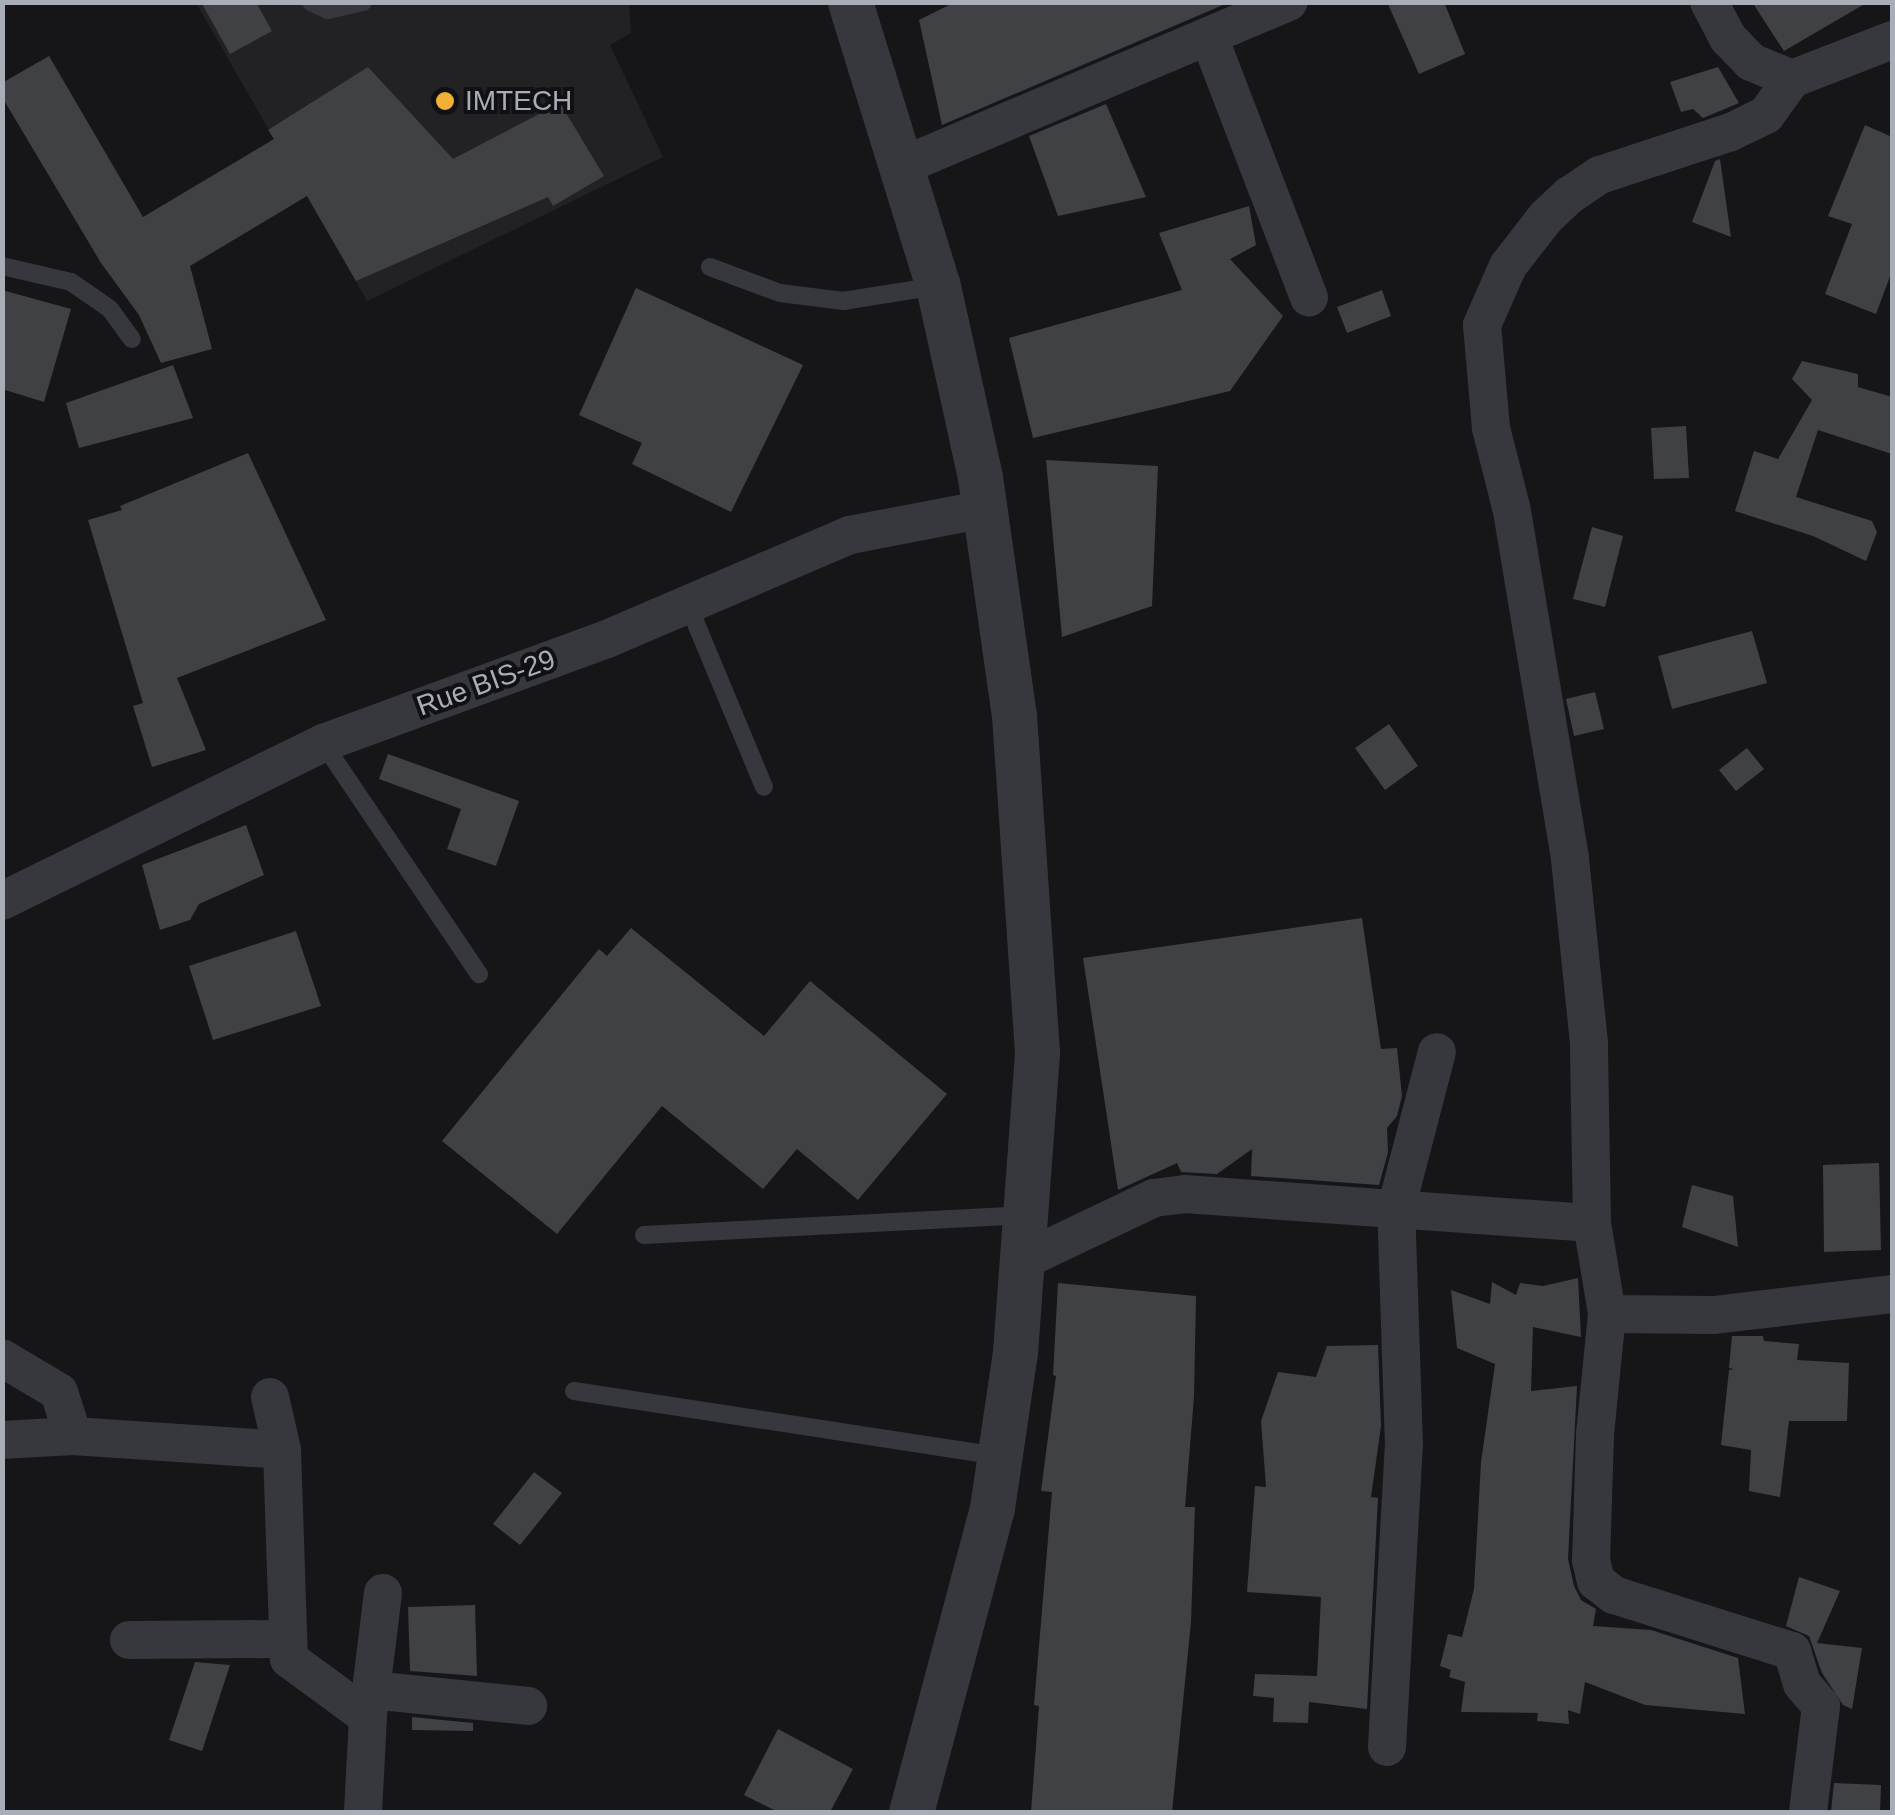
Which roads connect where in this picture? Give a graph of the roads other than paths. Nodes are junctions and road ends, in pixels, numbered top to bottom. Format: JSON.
{"nodes":[{"id":1,"x":311,"y":2,"type":"edge"},
{"id":2,"x":363,"y":2,"type":"edge"},
{"id":3,"x":850,"y":2,"type":"edge"},
{"id":4,"x":1289,"y":2,"type":"edge"},
{"id":5,"x":1709,"y":2,"type":"edge"},
{"id":6,"x":1209,"y":38,"type":"junction"},
{"id":7,"x":1892,"y":40,"type":"edge"},
{"id":8,"x":1792,"y":78,"type":"junction"},
{"id":9,"x":902,"y":166,"type":"junction"},
{"id":10,"x":2,"y":266,"type":"edge"},
{"id":11,"x":710,"y":266,"type":"dead end"},
{"id":12,"x":938,"y":286,"type":"junction"},
{"id":13,"x":1309,"y":296,"type":"dead end"},
{"id":14,"x":132,"y":340,"type":"dead end"},
{"id":15,"x":986,"y":509,"type":"junction"},
{"id":16,"x":686,"y":602,"type":"junction"},
{"id":17,"x":323,"y":743,"type":"junction"},
{"id":18,"x":764,"y":787,"type":"dead end"},
{"id":19,"x":2,"y":901,"type":"edge"},
{"id":20,"x":480,"y":974,"type":"dead end"},
{"id":21,"x":1437,"y":1052,"type":"dead end"},
{"id":22,"x":1396,"y":1209,"type":"junction"},
{"id":23,"x":1028,"y":1214,"type":"junction"},
{"id":24,"x":1592,"y":1223,"type":"junction"},
{"id":25,"x":644,"y":1235,"type":"dead end"},
{"id":26,"x":1024,"y":1260,"type":"junction"},
{"id":27,"x":1892,"y":1294,"type":"edge"},
{"id":28,"x":1607,"y":1314,"type":"junction"},
{"id":29,"x":2,"y":1358,"type":"edge"},
{"id":30,"x":574,"y":1391,"type":"dead end"},
{"id":31,"x":270,"y":1397,"type":"dead end"},
{"id":32,"x":73,"y":1436,"type":"junction"},
{"id":33,"x":2,"y":1440,"type":"edge"},
{"id":34,"x":282,"y":1450,"type":"junction"},
{"id":35,"x":1000,"y":1456,"type":"junction"},
{"id":36,"x":383,"y":1593,"type":"dead end"},
{"id":37,"x":288,"y":1639,"type":"junction"},
{"id":38,"x":128,"y":1640,"type":"dead end"},
{"id":39,"x":370,"y":1704,"type":"junction"},
{"id":40,"x":528,"y":1706,"type":"dead end"},
{"id":41,"x":1387,"y":1747,"type":"dead end"},
{"id":42,"x":363,"y":1812,"type":"edge"},
{"id":43,"x":911,"y":1812,"type":"edge"},
{"id":44,"x":1808,"y":1812,"type":"edge"}],
"edges":[{"from":1,"to":2,"type":"lane"},
{"from":3,"to":9,"type":"street"},
{"from":4,"to":6,"type":"street"},
{"from":5,"to":8,"type":"street"},
{"from":6,"to":9,"type":"street"},
{"from":6,"to":13,"type":"street"},
{"from":7,"to":8,"type":"street"},
{"from":8,"to":24,"type":"street"},
{"from":9,"to":12,"type":"street"},
{"from":10,"to":14,"type":"lane"},
{"from":11,"to":12,"type":"lane"},
{"from":12,"to":15,"type":"street"},
{"from":15,"to":16,"type":"street","name":"Rue BIS-29"},
{"from":15,"to":23,"type":"street"},
{"from":16,"to":17,"type":"street","name":"Rue BIS-29"},
{"from":16,"to":18,"type":"lane"},
{"from":17,"to":19,"type":"street","name":"Rue BIS-29"},
{"from":17,"to":20,"type":"lane"},
{"from":21,"to":22,"type":"street"},
{"from":22,"to":24,"type":"street"},
{"from":22,"to":26,"type":"street"},
{"from":22,"to":41,"type":"street"},
{"from":23,"to":25,"type":"lane"},
{"from":23,"to":26,"type":"street"},
{"from":24,"to":28,"type":"street"},
{"from":26,"to":35,"type":"street"},
{"from":27,"to":28,"type":"street"},
{"from":28,"to":44,"type":"street"},
{"from":29,"to":32,"type":"street"},
{"from":30,"to":35,"type":"lane"},
{"from":31,"to":34,"type":"street"},
{"from":32,"to":33,"type":"street"},
{"from":32,"to":34,"type":"street"},
{"from":34,"to":37,"type":"street"},
{"from":35,"to":43,"type":"street"},
{"from":36,"to":39,"type":"street"},
{"from":37,"to":38,"type":"street"},
{"from":37,"to":39,"type":"street"},
{"from":39,"to":40,"type":"street"},
{"from":39,"to":42,"type":"street"}]}
